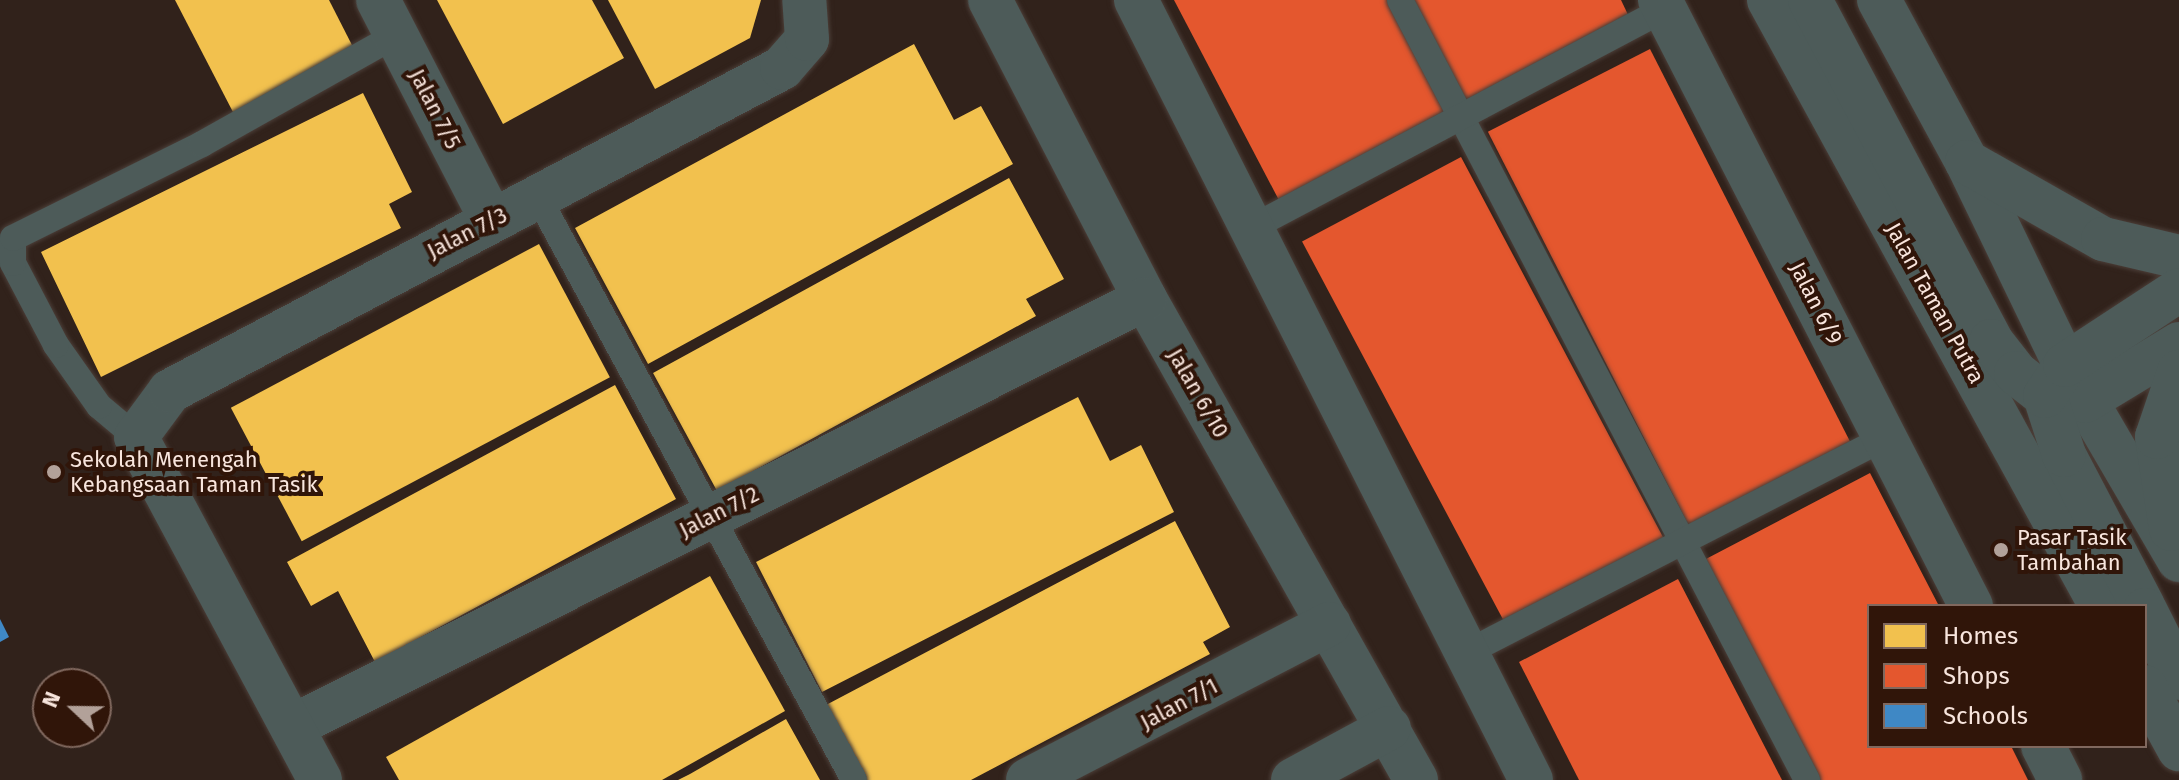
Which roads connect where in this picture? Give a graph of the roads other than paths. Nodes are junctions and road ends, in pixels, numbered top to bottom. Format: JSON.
{"nodes":[{"id":1,"x":990,"y":0,"type":"edge"},
{"id":2,"x":1136,"y":0,"type":"edge"},
{"id":3,"x":1400,"y":0,"type":"edge"},
{"id":4,"x":1769,"y":0,"type":"edge"},
{"id":5,"x":1810,"y":0,"type":"edge"},
{"id":6,"x":1879,"y":0,"type":"edge"},
{"id":7,"x":1662,"y":5,"type":"edge"},
{"id":8,"x":387,"y":18,"type":"edge"},
{"id":9,"x":806,"y":19,"type":"edge"},
{"id":10,"x":1461,"y":117,"type":"junction"},
{"id":11,"x":1967,"y":162,"type":"junction"},
{"id":12,"x":538,"y":197,"type":"junction"},
{"id":13,"x":491,"y":219,"type":"junction"},
{"id":14,"x":1251,"y":228,"type":"junction"},
{"id":15,"x":2179,"y":257,"type":"edge"},
{"id":16,"x":2179,"y":290,"type":"edge"},
{"id":17,"x":1145,"y":299,"type":"junction"},
{"id":18,"x":2179,"y":344,"type":"edge"},
{"id":19,"x":2179,"y":372,"type":"edge"},
{"id":20,"x":2065,"y":387,"type":"junction"},
{"id":21,"x":136,"y":437,"type":"junction"},
{"id":22,"x":1885,"y":438,"type":"junction"},
{"id":23,"x":711,"y":515,"type":"junction"},
{"id":24,"x":1682,"y":542,"type":"junction"},
{"id":25,"x":2177,"y":556,"type":"edge"},
{"id":26,"x":1970,"y":604,"type":"edge"},
{"id":27,"x":2100,"y":604,"type":"edge"},
{"id":28,"x":2142,"y":604,"type":"edge"},
{"id":29,"x":2147,"y":614,"type":"edge"},
{"id":30,"x":1329,"y":624,"type":"junction"},
{"id":31,"x":1466,"y":653,"type":"junction"},
{"id":32,"x":2179,"y":678,"type":"edge"},
{"id":33,"x":2147,"y":691,"type":"edge"},
{"id":34,"x":293,"y":726,"type":"junction"},
{"id":35,"x":1389,"y":728,"type":"junction"},
{"id":36,"x":2044,"y":748,"type":"edge"},
{"id":37,"x":2179,"y":749,"type":"edge"},
{"id":38,"x":320,"y":780,"type":"edge"},
{"id":39,"x":854,"y":780,"type":"edge"},
{"id":40,"x":1028,"y":780,"type":"edge"},
{"id":41,"x":1293,"y":780,"type":"edge"},
{"id":42,"x":1416,"y":780,"type":"edge"},
{"id":43,"x":1531,"y":780,"type":"edge"},
{"id":44,"x":1807,"y":780,"type":"edge"},
{"id":45,"x":2060,"y":780,"type":"edge"}],
"edges":[{"from":1,"to":17,"type":"street","name":"Jalan 6/10"},
{"from":2,"to":14,"type":"street"},
{"from":3,"to":10,"type":"lane"},
{"from":4,"to":27,"type":"street","name":"Jalan Taman Putra"},
{"from":5,"to":20,"type":"street"},
{"from":6,"to":11,"type":"street"},
{"from":7,"to":10,"type":"lane"},
{"from":7,"to":22,"type":"street","name":"Jalan 6/9"},
{"from":8,"to":13,"type":"street","name":"Jalan 7/5"},
{"from":8,"to":21,"type":"lane"},
{"from":9,"to":12,"type":"street","name":"Jalan 7/3"},
{"from":10,"to":14,"type":"lane"},
{"from":10,"to":24,"type":"lane"},
{"from":11,"to":15,"type":"street"},
{"from":11,"to":20,"type":"street"},
{"from":12,"to":13,"type":"street","name":"Jalan 7/3"},
{"from":12,"to":23,"type":"lane"},
{"from":13,"to":21,"type":"street","name":"Jalan 7/3"},
{"from":14,"to":31,"type":"street"},
{"from":16,"to":20,"type":"street"},
{"from":17,"to":23,"type":"street","name":"Jalan 7/2"},
{"from":17,"to":30,"type":"street","name":"Jalan 6/10"},
{"from":18,"to":20,"type":"street"},
{"from":19,"to":25,"type":"street"},
{"from":20,"to":25,"type":"street"},
{"from":20,"to":28,"type":"street"},
{"from":21,"to":34,"type":"street"},
{"from":22,"to":24,"type":"lane"},
{"from":22,"to":26,"type":"street","name":"Jalan 6/9"},
{"from":23,"to":34,"type":"street","name":"Jalan 7/2"},
{"from":23,"to":39,"type":"lane"},
{"from":24,"to":31,"type":"lane"},
{"from":24,"to":44,"type":"lane"},
{"from":29,"to":32,"type":"street"},
{"from":30,"to":35,"type":"street","name":"Jalan 6/10"},
{"from":30,"to":40,"type":"street","name":"Jalan 7/1"},
{"from":31,"to":43,"type":"street"},
{"from":33,"to":37,"type":"street"},
{"from":34,"to":38,"type":"street"},
{"from":35,"to":41,"type":"street"},
{"from":35,"to":42,"type":"street","name":"Jalan 6/10"},
{"from":36,"to":45,"type":"street"}]}
